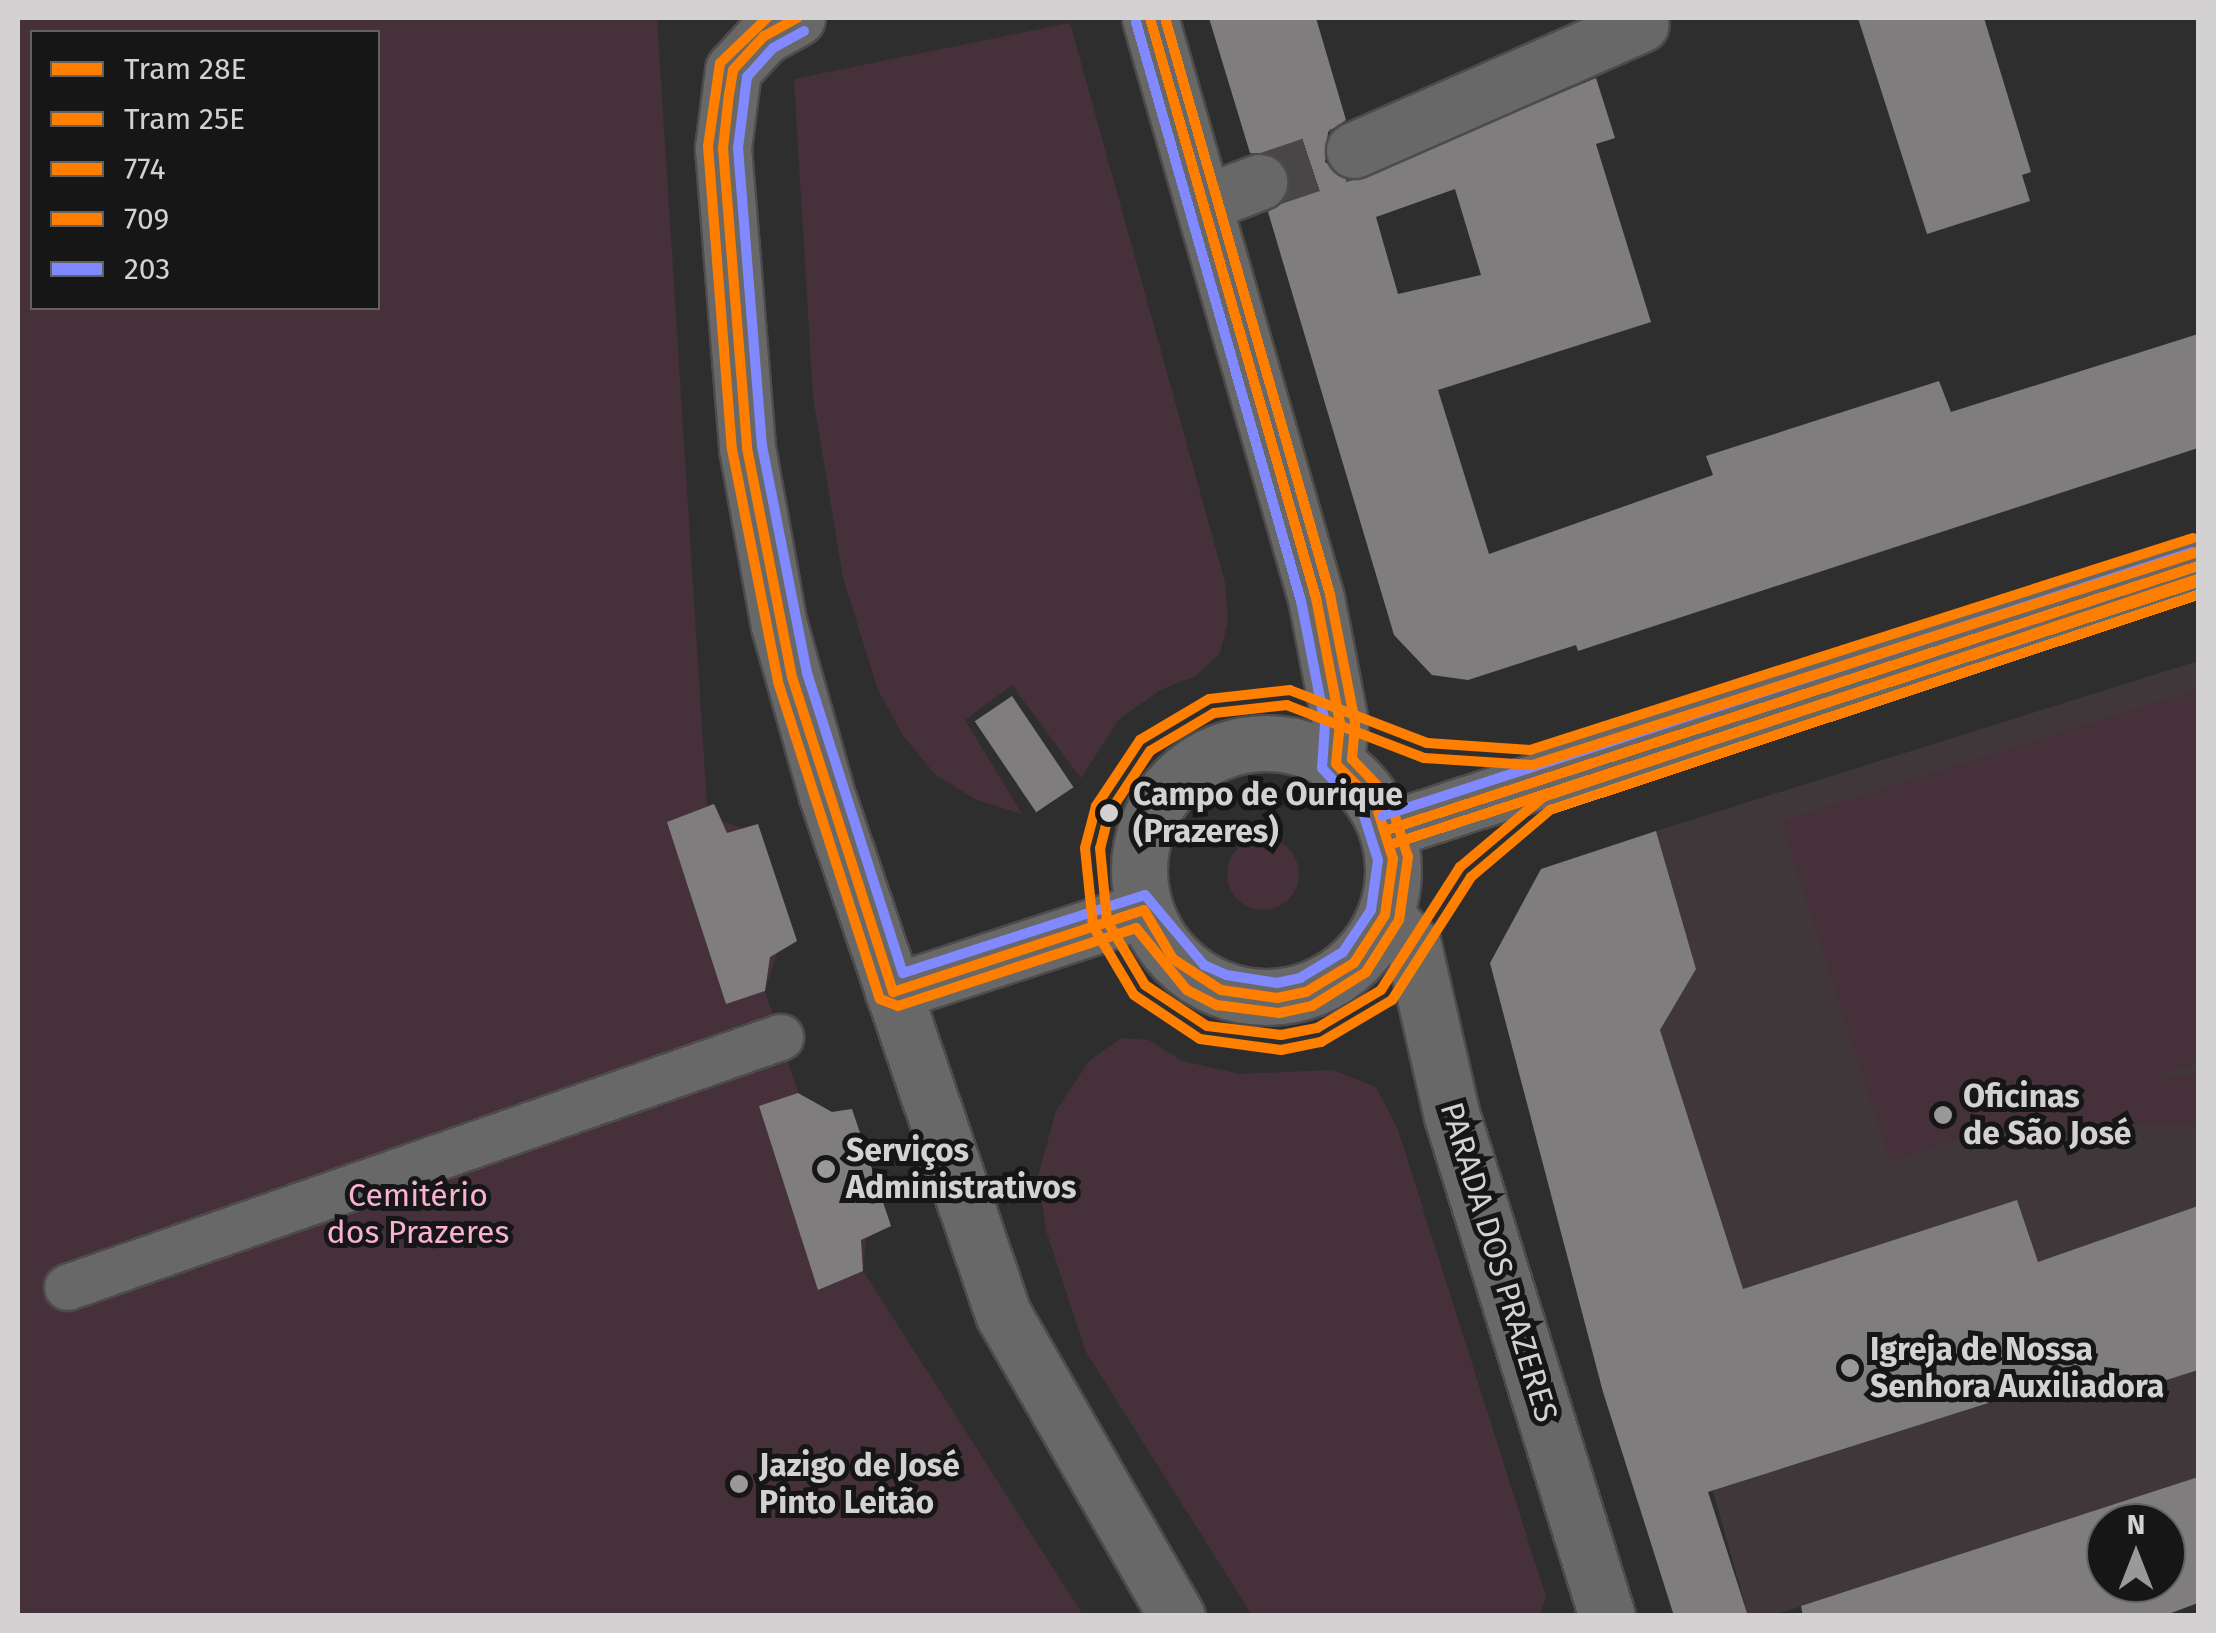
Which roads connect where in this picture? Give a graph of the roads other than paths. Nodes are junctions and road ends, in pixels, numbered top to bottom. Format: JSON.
{"nodes":[{"id":1,"x":798,"y":18,"type":"edge"},
{"id":2,"x":1150,"y":18,"type":"edge"},
{"id":3,"x":1641,"y":24,"type":"dead end"},
{"id":4,"x":1354,"y":150,"type":"tunnel mouth"},
{"id":5,"x":1258,"y":182,"type":"tunnel mouth"},
{"id":6,"x":1207,"y":202,"type":"junction"},
{"id":7,"x":2198,"y":566,"type":"edge"},
{"id":8,"x":1336,"y":764,"type":"junction"},
{"id":9,"x":1387,"y":830,"type":"junction"},
{"id":10,"x":1144,"y":910,"type":"junction"},
{"id":11,"x":1385,"y":915,"type":"junction"},
{"id":12,"x":893,"y":992,"type":"junction"},
{"id":13,"x":780,"y":1037,"type":"dead end"},
{"id":14,"x":68,"y":1287,"type":"dead end"},
{"id":15,"x":1177,"y":1616,"type":"edge"},
{"id":16,"x":1608,"y":1616,"type":"edge"}],
"edges":[{"from":1,"to":12,"type":"street"},
{"from":2,"to":6,"type":"street"},
{"from":3,"to":4,"type":"street"},
{"from":5,"to":6,"type":"street"},
{"from":6,"to":8,"type":"street"},
{"from":7,"to":9,"type":"street"},
{"from":8,"to":9,"type":"street"},
{"from":8,"to":10,"type":"street"},
{"from":9,"to":11,"type":"street"},
{"from":10,"to":11,"type":"street"},
{"from":10,"to":12,"type":"street"},
{"from":11,"to":16,"type":"street","name":"PARADA DOS PRAZERES"},
{"from":12,"to":15,"type":"street"},
{"from":13,"to":14,"type":"street"}]}
